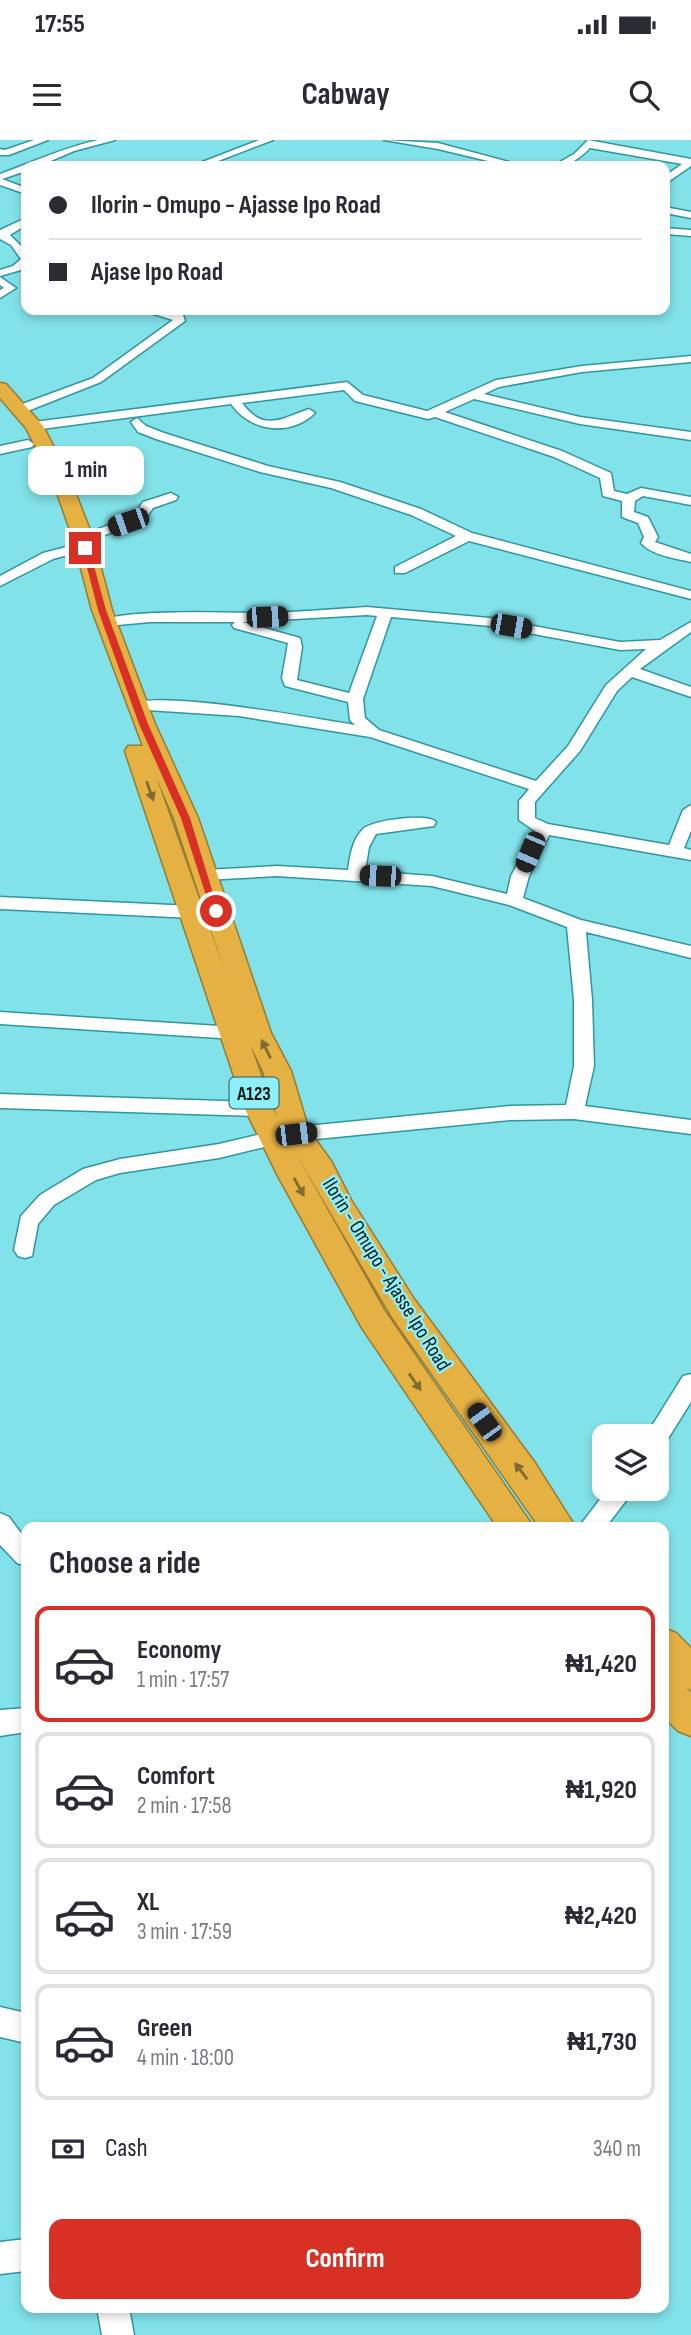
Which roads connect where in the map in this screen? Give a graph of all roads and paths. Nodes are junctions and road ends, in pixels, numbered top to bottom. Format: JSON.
{"nodes":[{"id":1,"x":43,"y":140,"type":"edge"},
{"id":2,"x":110,"y":140,"type":"edge"},
{"id":3,"x":268,"y":140,"type":"edge"},
{"id":4,"x":389,"y":140,"type":"edge"},
{"id":5,"x":458,"y":140,"type":"edge"},
{"id":6,"x":406,"y":141,"type":"edge"},
{"id":7,"x":591,"y":142,"type":"edge"},
{"id":8,"x":438,"y":146,"type":"junction"},
{"id":9,"x":0,"y":152,"type":"edge"},
{"id":10,"x":43,"y":161,"type":"edge"},
{"id":11,"x":211,"y":161,"type":"edge"},
{"id":12,"x":499,"y":161,"type":"edge"},
{"id":13,"x":568,"y":161,"type":"edge"},
{"id":14,"x":691,"y":163,"type":"edge"},
{"id":15,"x":21,"y":170,"type":"edge"},
{"id":16,"x":670,"y":178,"type":"edge"},
{"id":17,"x":0,"y":180,"type":"edge"},
{"id":18,"x":21,"y":189,"type":"edge"},
{"id":19,"x":670,"y":211,"type":"edge"},
{"id":20,"x":691,"y":215,"type":"edge"},
{"id":21,"x":21,"y":223,"type":"edge"},
{"id":22,"x":670,"y":232,"type":"edge"},
{"id":23,"x":691,"y":233,"type":"edge"},
{"id":24,"x":1,"y":235,"type":"edge"},
{"id":25,"x":21,"y":252,"type":"edge"},
{"id":26,"x":21,"y":268,"type":"edge"},
{"id":27,"x":0,"y":273,"type":"edge"},
{"id":28,"x":0,"y":280,"type":"edge"},
{"id":29,"x":0,"y":295,"type":"edge"},
{"id":30,"x":170,"y":315,"type":"edge"},
{"id":31,"x":691,"y":359,"type":"edge"},
{"id":32,"x":0,"y":388,"type":"edge"},
{"id":33,"x":471,"y":394,"type":"junction"},
{"id":34,"x":0,"y":404,"type":"edge"},
{"id":35,"x":237,"y":404,"type":"junction"},
{"id":36,"x":21,"y":409,"type":"junction"},
{"id":37,"x":309,"y":413,"type":"dead end"},
{"id":38,"x":436,"y":413,"type":"junction"},
{"id":39,"x":137,"y":422,"type":"junction"},
{"id":40,"x":34,"y":435,"type":"junction"},
{"id":41,"x":691,"y":436,"type":"edge"},
{"id":42,"x":0,"y":450,"type":"edge"},
{"id":43,"x":171,"y":498,"type":"dead end"},
{"id":44,"x":629,"y":499,"type":"junction"},
{"id":45,"x":691,"y":501,"type":"edge"},
{"id":46,"x":467,"y":536,"type":"junction"},
{"id":47,"x":83,"y":538,"type":"junction"},
{"id":48,"x":65,"y":551,"type":"junction"},
{"id":49,"x":691,"y":558,"type":"edge"},
{"id":50,"x":400,"y":570,"type":"dead end"},
{"id":51,"x":0,"y":582,"type":"edge"},
{"id":52,"x":691,"y":595,"type":"edge"},
{"id":53,"x":385,"y":613,"type":"junction"},
{"id":54,"x":99,"y":615,"type":"junction"},
{"id":55,"x":226,"y":618,"type":"junction"},
{"id":56,"x":691,"y":626,"type":"edge"},
{"id":57,"x":665,"y":644,"type":"junction"},
{"id":58,"x":620,"y":646,"type":"junction"},
{"id":59,"x":643,"y":657,"type":"junction"},
{"id":60,"x":630,"y":671,"type":"junction"},
{"id":61,"x":691,"y":692,"type":"edge"},
{"id":62,"x":355,"y":699,"type":"junction"},
{"id":63,"x":137,"y":706,"type":"junction"},
{"id":64,"x":373,"y":733,"type":"junction"},
{"id":65,"x":539,"y":787,"type":"junction"},
{"id":66,"x":691,"y":810,"type":"edge"},
{"id":67,"x":428,"y":822,"type":"dead end"},
{"id":68,"x":544,"y":830,"type":"junction"},
{"id":69,"x":683,"y":853,"type":"edge"},
{"id":70,"x":205,"y":875,"type":"junction"},
{"id":71,"x":356,"y":875,"type":"junction"},
{"id":72,"x":514,"y":901,"type":"junction"},
{"id":73,"x":0,"y":902,"type":"edge"},
{"id":74,"x":193,"y":912,"type":"junction"},
{"id":75,"x":576,"y":924,"type":"junction"},
{"id":76,"x":691,"y":952,"type":"edge"},
{"id":77,"x":0,"y":1018,"type":"edge"},
{"id":78,"x":235,"y":1033,"type":"junction"},
{"id":79,"x":0,"y":1101,"type":"edge"},
{"id":80,"x":259,"y":1109,"type":"junction"},
{"id":81,"x":574,"y":1111,"type":"junction"},
{"id":82,"x":691,"y":1127,"type":"edge"},
{"id":83,"x":285,"y":1136,"type":"junction"},
{"id":84,"x":25,"y":1250,"type":"dead end"},
{"id":85,"x":691,"y":1383,"type":"edge"},
{"id":86,"x":665,"y":1424,"type":"edge"},
{"id":87,"x":613,"y":1501,"type":"edge"},
{"id":88,"x":513,"y":1522,"type":"edge"},
{"id":89,"x":555,"y":1522,"type":"edge"},
{"id":90,"x":595,"y":1522,"type":"edge"},
{"id":91,"x":0,"y":1524,"type":"edge"},
{"id":92,"x":21,"y":1551,"type":"edge"},
{"id":93,"x":669,"y":1651,"type":"edge"},
{"id":94,"x":691,"y":1673,"type":"edge"},
{"id":95,"x":669,"y":1695,"type":"edge"},
{"id":96,"x":691,"y":1718,"type":"edge"},
{"id":97,"x":21,"y":1721,"type":"edge"},
{"id":98,"x":0,"y":1723,"type":"edge"},
{"id":99,"x":0,"y":2022,"type":"edge"},
{"id":100,"x":21,"y":2027,"type":"edge"},
{"id":101,"x":21,"y":2256,"type":"edge"},
{"id":102,"x":0,"y":2258,"type":"edge"},
{"id":103,"x":114,"y":2313,"type":"edge"},
{"id":104,"x":118,"y":2335,"type":"edge"}],
"edges":[{"from":1,"to":9,"type":"street"},
{"from":2,"to":10,"type":"street"},
{"from":3,"to":11,"type":"street"},
{"from":4,"to":6,"type":"street"},
{"from":5,"to":8,"type":"street"},
{"from":6,"to":8,"type":"street"},
{"from":7,"to":13,"type":"street"},
{"from":7,"to":14,"type":"street"},
{"from":8,"to":12,"type":"street"},
{"from":14,"to":16,"type":"street"},
{"from":15,"to":17,"type":"street"},
{"from":17,"to":18,"type":"street"},
{"from":19,"to":20,"type":"street"},
{"from":21,"to":24,"type":"street"},
{"from":22,"to":23,"type":"street"},
{"from":24,"to":25,"type":"street"},
{"from":26,"to":27,"type":"street"},
{"from":28,"to":29,"type":"street"},
{"from":30,"to":36,"type":"street"},
{"from":31,"to":33,"type":"street"},
{"from":32,"to":36,"type":"highway","number":"A123"},
{"from":33,"to":38,"type":"street"},
{"from":33,"to":41,"type":"street"},
{"from":34,"to":40,"type":"highway","number":"A123"},
{"from":35,"to":37,"type":"street"},
{"from":35,"to":38,"type":"street"},
{"from":35,"to":39,"type":"street"},
{"from":35,"to":40,"type":"street"},
{"from":36,"to":40,"type":"highway","number":"A123"},
{"from":38,"to":44,"type":"street"},
{"from":39,"to":40,"type":"street"},
{"from":39,"to":46,"type":"street"},
{"from":40,"to":42,"type":"street"},
{"from":40,"to":47,"type":"highway","number":"A123"},
{"from":40,"to":48,"type":"highway","number":"A123"},
{"from":43,"to":47,"type":"street"},
{"from":44,"to":45,"type":"street"},
{"from":44,"to":49,"type":"street"},
{"from":46,"to":50,"type":"street"},
{"from":46,"to":52,"type":"street"},
{"from":47,"to":54,"type":"highway","number":"A123"},
{"from":48,"to":51,"type":"street"},
{"from":48,"to":54,"type":"highway","number":"A123"},
{"from":53,"to":55,"type":"street"},
{"from":53,"to":58,"type":"street"},
{"from":53,"to":62,"type":"street"},
{"from":54,"to":55,"type":"street"},
{"from":54,"to":63,"type":"highway","name":"Ilorin - Omupo - Ajasse Ipo Road","number":"A123"},
{"from":54,"to":74,"type":"highway","name":"Ilorin - Omupo - Ajasse Ipo Road","number":"A123","one_way":true},
{"from":55,"to":62,"type":"street"},
{"from":56,"to":57,"type":"street"},
{"from":57,"to":58,"type":"street"},
{"from":57,"to":59,"type":"street"},
{"from":58,"to":59,"type":"street"},
{"from":59,"to":60,"type":"street"},
{"from":60,"to":61,"type":"street"},
{"from":60,"to":65,"type":"street"},
{"from":62,"to":64,"type":"street"},
{"from":63,"to":64,"type":"street"},
{"from":63,"to":70,"type":"highway","name":"Ilorin - Omupo - Ajasse Ipo Road","number":"A123"},
{"from":64,"to":65,"type":"street"},
{"from":65,"to":68,"type":"street"},
{"from":66,"to":69,"type":"street"},
{"from":67,"to":71,"type":"street"},
{"from":68,"to":69,"type":"street"},
{"from":68,"to":72,"type":"street"},
{"from":70,"to":71,"type":"street"},
{"from":83,"to":70,"type":"highway","name":"Ilorin - Omupo - Ajasse Ipo Road","number":"A123","one_way":true},
{"from":71,"to":72,"type":"street"},
{"from":72,"to":75,"type":"street"},
{"from":73,"to":74,"type":"street"},
{"from":74,"to":78,"type":"highway","name":"Ilorin - Omupo - Ajasse Ipo Road","number":"A123"},
{"from":75,"to":76,"type":"street"},
{"from":75,"to":81,"type":"street"},
{"from":77,"to":78,"type":"street"},
{"from":78,"to":80,"type":"highway","name":"Ilorin - Omupo - Ajasse Ipo Road","number":"A123"},
{"from":79,"to":80,"type":"street"},
{"from":80,"to":83,"type":"highway","name":"Ilorin - Omupo - Ajasse Ipo Road","number":"A123"},
{"from":81,"to":82,"type":"street"},
{"from":81,"to":83,"type":"street"},
{"from":83,"to":84,"type":"street"},
{"from":83,"to":88,"type":"highway","name":"Ilorin - Omupo - Ajasse Ipo Road","number":"A123","one_way":true},
{"from":89,"to":83,"type":"highway","name":"Ilorin - Omupo - Ajasse Ipo Road","number":"A123","one_way":true},
{"from":85,"to":86,"type":"street"},
{"from":87,"to":90,"type":"street"},
{"from":91,"to":92,"type":"street"},
{"from":93,"to":94,"type":"highway"},
{"from":95,"to":96,"type":"highway"},
{"from":97,"to":98,"type":"street"},
{"from":99,"to":100,"type":"street"},
{"from":101,"to":102,"type":"street"},
{"from":103,"to":104,"type":"street"}]}
